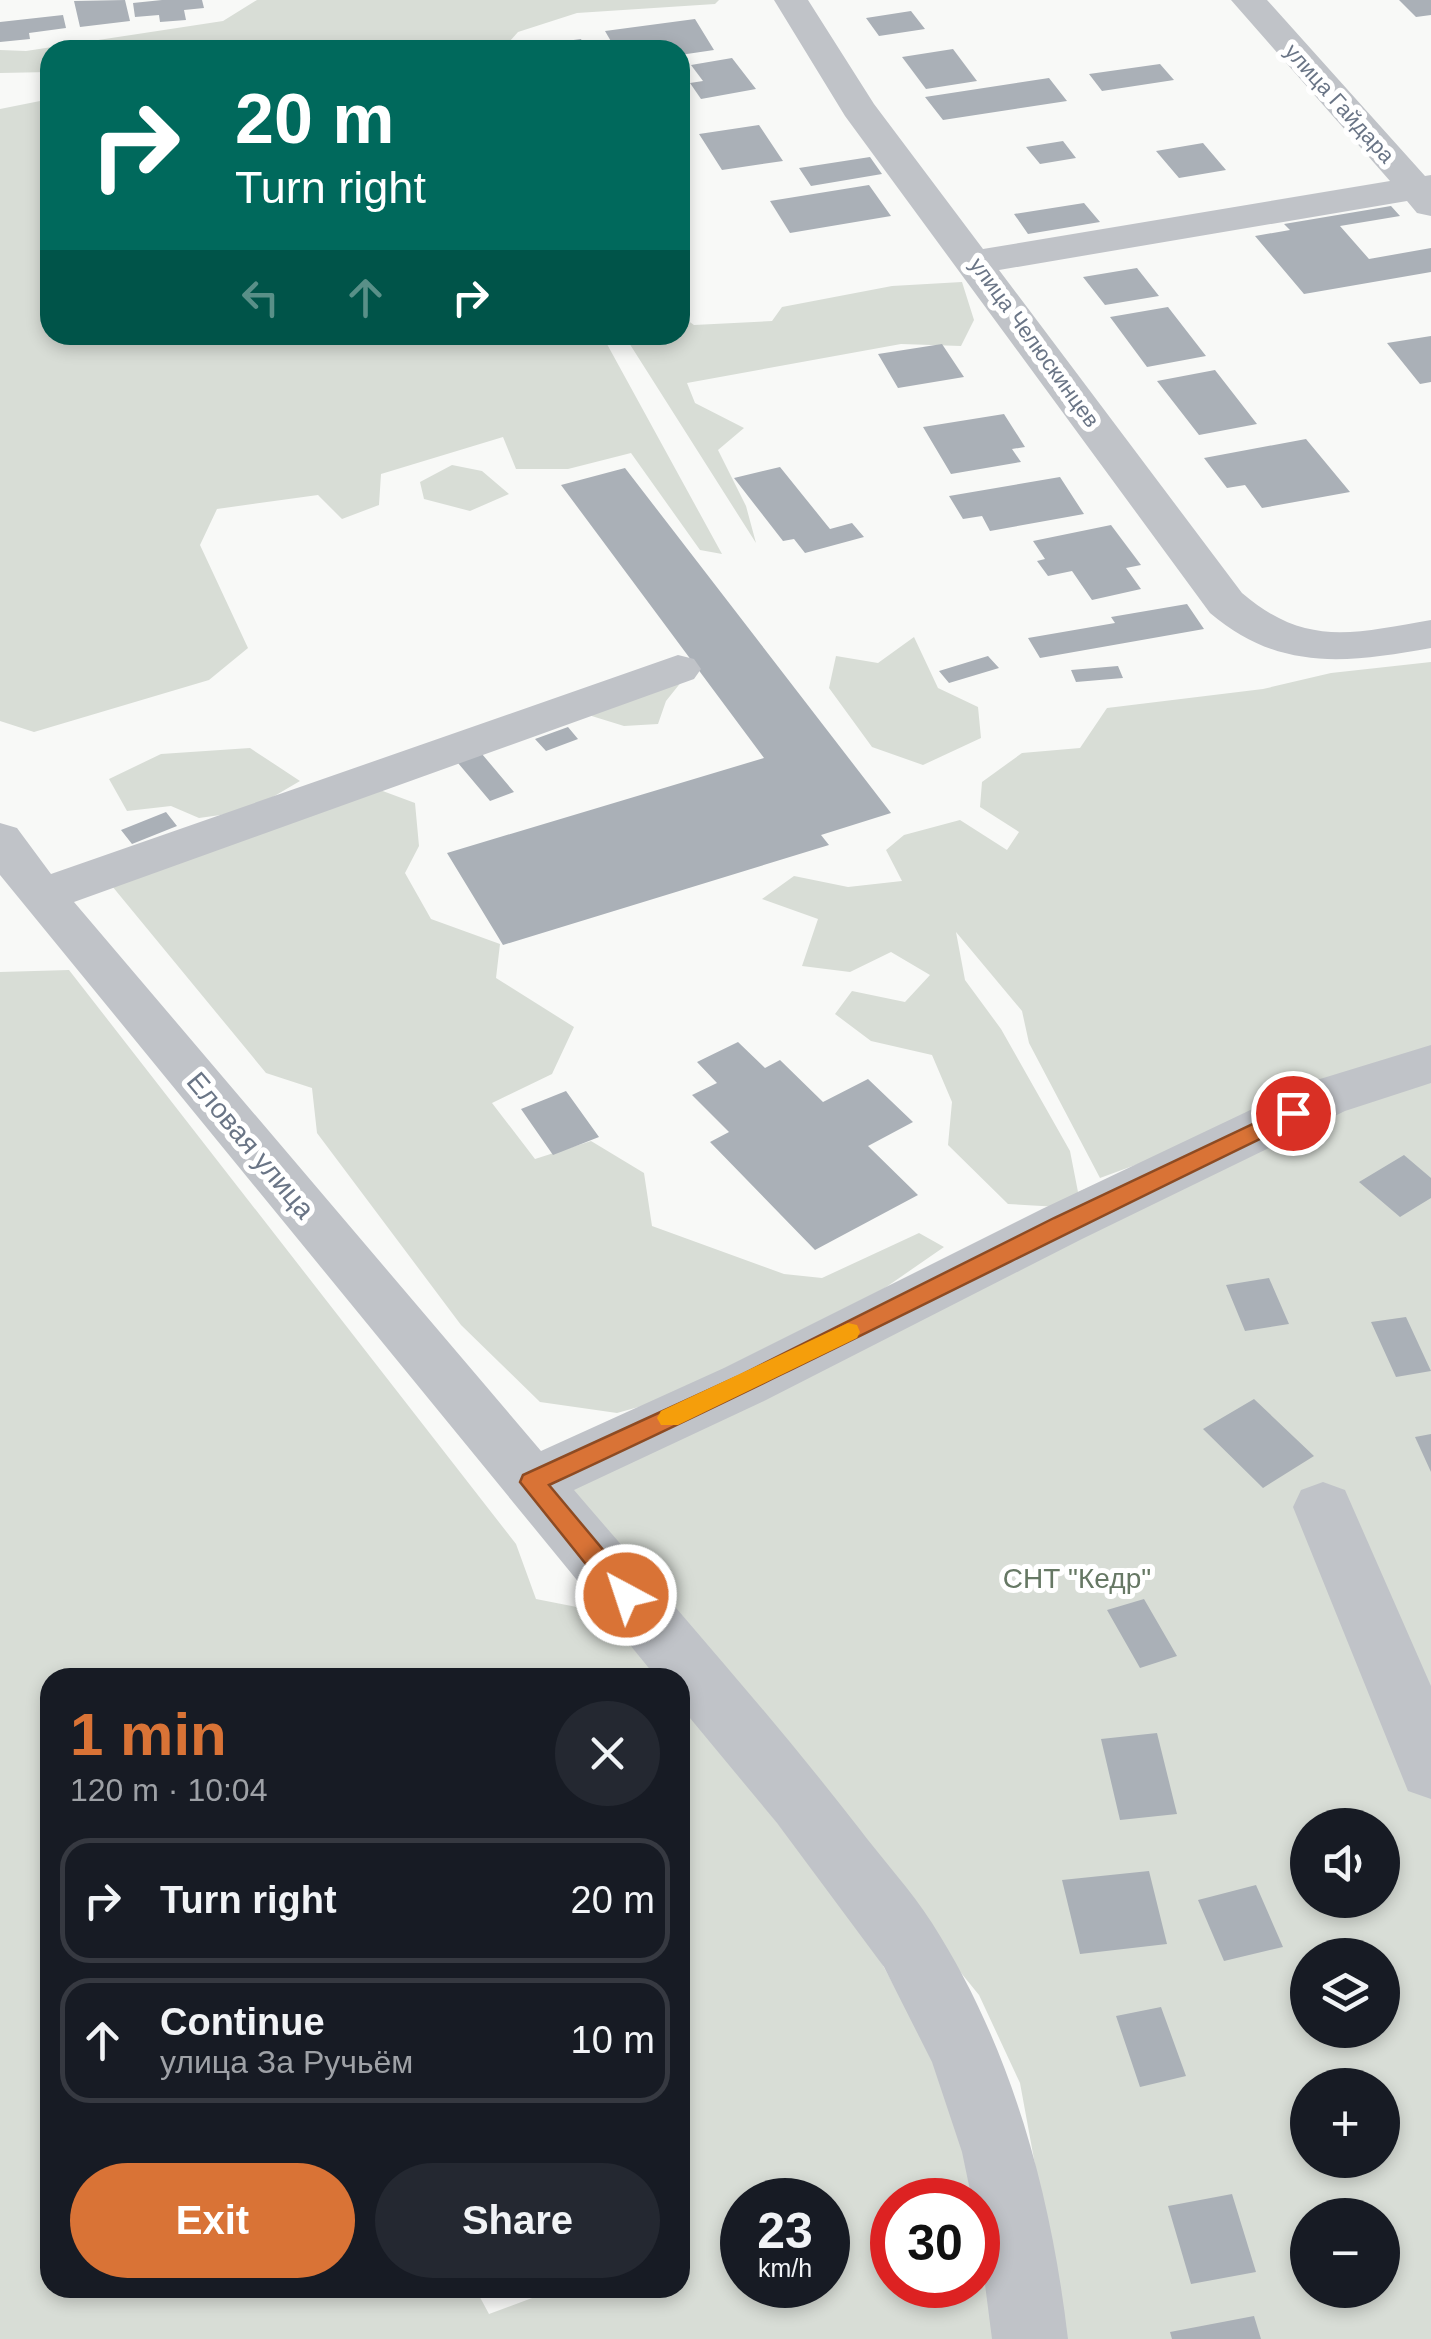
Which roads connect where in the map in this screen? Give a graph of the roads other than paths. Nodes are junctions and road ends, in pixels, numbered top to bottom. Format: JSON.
{"nodes":[{"id":1,"x":791,"y":0,"type":"edge"},
{"id":2,"x":1248,"y":0,"type":"edge"},
{"id":3,"x":1426,"y":193,"type":"edge"},
{"id":4,"x":976,"y":262,"type":"junction"},
{"id":5,"x":1431,"y":634,"type":"edge"},
{"id":6,"x":678,"y":669,"type":"dead end"},
{"id":7,"x":0,"y":839,"type":"edge"},
{"id":8,"x":41,"y":896,"type":"junction"},
{"id":9,"x":1431,"y":1064,"type":"edge"},
{"id":10,"x":518,"y":1466,"type":"junction"},
{"id":11,"x":1323,"y":1507,"type":"dead end"},
{"id":12,"x":686,"y":1668,"type":"edge"},
{"id":13,"x":690,"y":1672,"type":"edge"},
{"id":14,"x":1431,"y":1772,"type":"edge"},
{"id":15,"x":1030,"y":2339,"type":"edge"}],
"edges":[{"from":1,"to":4,"type":"street","name":"улица Челюскинцев"},
{"from":2,"to":3,"type":"street","name":"улица Гайдара"},
{"from":3,"to":4,"type":"street"},
{"from":4,"to":5,"type":"street","name":"улица Челюскинцев"},
{"from":6,"to":8,"type":"street"},
{"from":7,"to":8,"type":"street","name":"Еловая улица"},
{"from":8,"to":10,"type":"street","name":"Еловая улица"},
{"from":9,"to":10,"type":"street"},
{"from":10,"to":12,"type":"street","name":"Еловая улица"},
{"from":11,"to":14,"type":"street"},
{"from":13,"to":15,"type":"street","name":"Еловая улица"}]}
